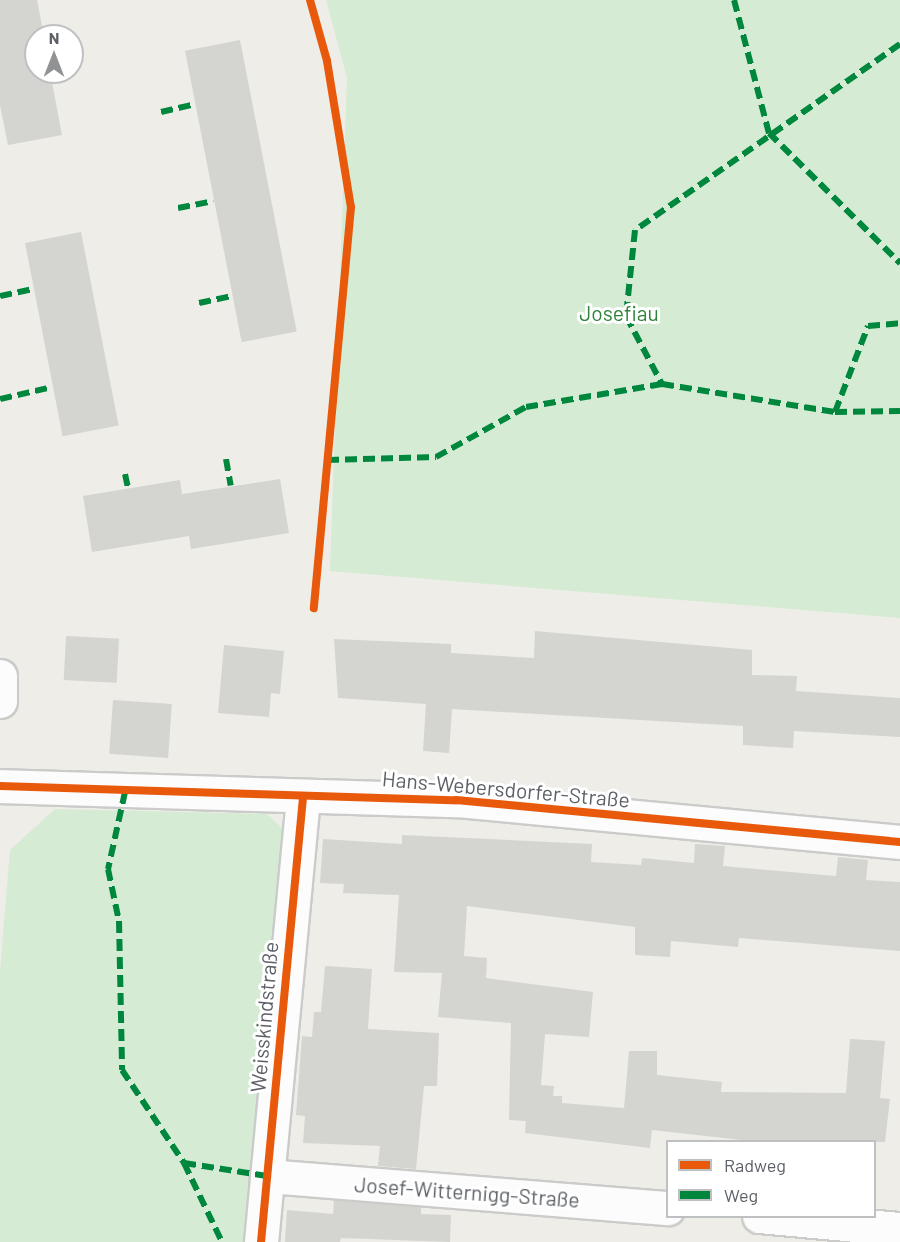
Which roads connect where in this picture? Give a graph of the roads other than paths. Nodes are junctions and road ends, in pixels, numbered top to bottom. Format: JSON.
{"nodes":[{"id":1,"x":0,"y":676,"type":"edge"},
{"id":2,"x":0,"y":701,"type":"edge"},
{"id":3,"x":0,"y":786,"type":"edge"},
{"id":4,"x":303,"y":796,"type":"junction"},
{"id":5,"x":900,"y":842,"type":"edge"},
{"id":6,"x":267,"y":1176,"type":"junction"},
{"id":7,"x":666,"y":1208,"type":"edge"},
{"id":8,"x":781,"y":1218,"type":"edge"},
{"id":9,"x":900,"y":1229,"type":"edge"},
{"id":10,"x":261,"y":1242,"type":"edge"}],
"edges":[{"from":1,"to":2,"type":"street"},
{"from":3,"to":4,"type":"street","name":"Hans-Webersdorfer-Straße"},
{"from":4,"to":5,"type":"street","name":"Hans-Webersdorfer-Straße"},
{"from":4,"to":6,"type":"street","name":"Weisskindstraße"},
{"from":6,"to":7,"type":"street","name":"Josef-Witternigg-Straße"},
{"from":6,"to":10,"type":"street","name":"Weisskindstraße"},
{"from":8,"to":9,"type":"street"}]}
